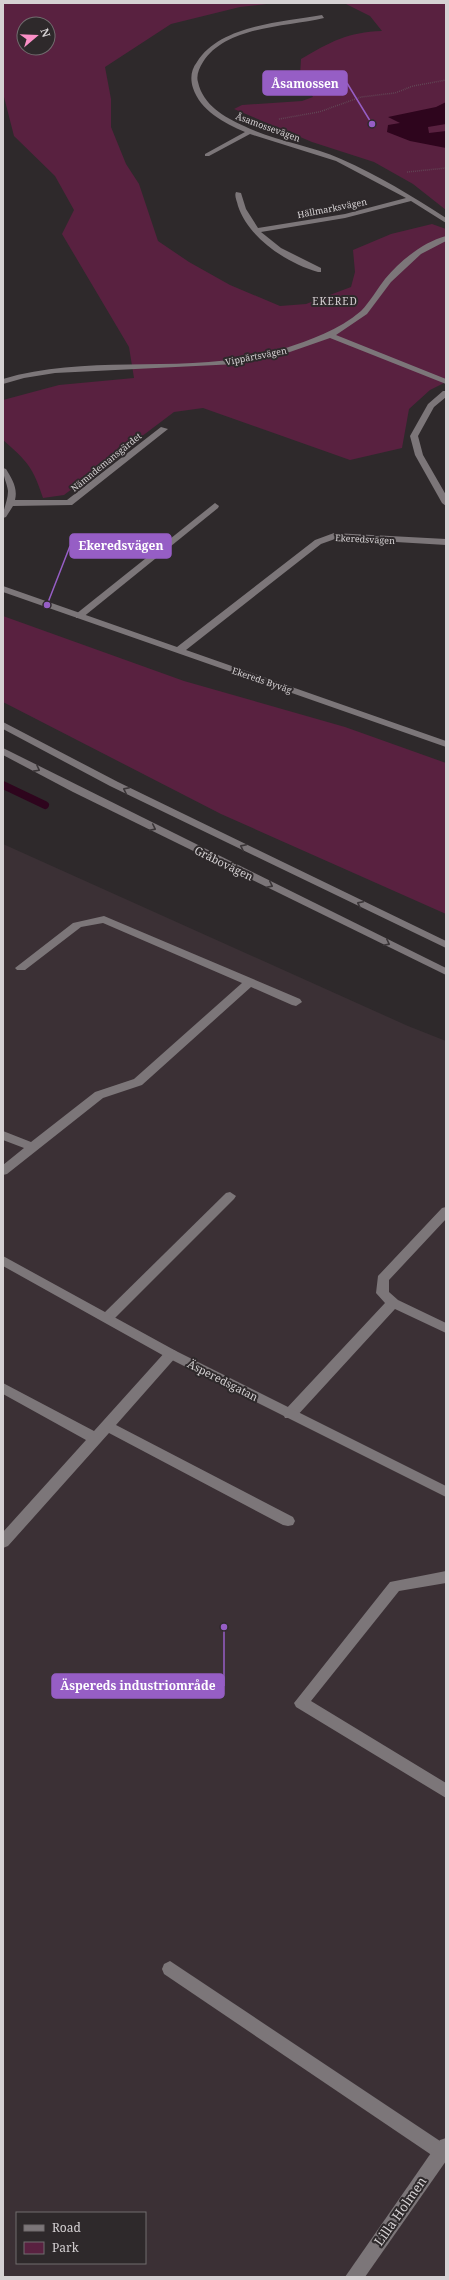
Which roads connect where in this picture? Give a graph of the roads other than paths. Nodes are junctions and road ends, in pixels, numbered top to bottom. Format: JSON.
{"nodes":[{"id":1,"x":322,"y":17,"type":"dead end"},
{"id":2,"x":251,"y":132,"type":"junction"},
{"id":3,"x":207,"y":156,"type":"dead end"},
{"id":4,"x":238,"y":194,"type":"dead end"},
{"id":5,"x":412,"y":199,"type":"junction"},
{"id":6,"x":446,"y":221,"type":"edge"},
{"id":7,"x":254,"y":231,"type":"junction"},
{"id":8,"x":446,"y":238,"type":"edge"},
{"id":9,"x":318,"y":270,"type":"dead end"},
{"id":10,"x":330,"y":336,"type":"junction"},
{"id":11,"x":3,"y":382,"type":"edge"},
{"id":12,"x":446,"y":382,"type":"edge"},
{"id":13,"x":446,"y":393,"type":"edge"},
{"id":14,"x":164,"y":429,"type":"dead end"},
{"id":15,"x":3,"y":471,"type":"edge"},
{"id":16,"x":10,"y":503,"type":"junction"},
{"id":17,"x":446,"y":503,"type":"edge"},
{"id":18,"x":215,"y":506,"type":"dead end"},
{"id":19,"x":3,"y":515,"type":"edge"},
{"id":20,"x":446,"y":542,"type":"edge"},
{"id":21,"x":3,"y":589,"type":"edge"},
{"id":22,"x":79,"y":616,"type":"junction"},
{"id":23,"x":178,"y":651,"type":"junction"},
{"id":24,"x":3,"y":725,"type":"edge"},
{"id":25,"x":446,"y":744,"type":"edge"},
{"id":26,"x":3,"y":751,"type":"edge"},
{"id":27,"x":446,"y":945,"type":"edge"},
{"id":28,"x":21,"y":968,"type":"dead end"},
{"id":29,"x":446,"y":972,"type":"edge"},
{"id":30,"x":248,"y":982,"type":"junction"},
{"id":31,"x":296,"y":1002,"type":"dead end"},
{"id":32,"x":3,"y":1135,"type":"edge"},
{"id":33,"x":31,"y":1147,"type":"junction"},
{"id":34,"x":3,"y":1171,"type":"edge"},
{"id":35,"x":230,"y":1196,"type":"dead end"},
{"id":36,"x":446,"y":1211,"type":"edge"},
{"id":37,"x":3,"y":1260,"type":"edge"},
{"id":38,"x":394,"y":1303,"type":"junction"},
{"id":39,"x":107,"y":1318,"type":"junction"},
{"id":40,"x":446,"y":1328,"type":"edge"},
{"id":41,"x":172,"y":1354,"type":"junction"},
{"id":42,"x":3,"y":1388,"type":"edge"},
{"id":43,"x":290,"y":1414,"type":"junction"},
{"id":44,"x":108,"y":1426,"type":"junction"},
{"id":45,"x":97,"y":1439,"type":"junction"},
{"id":46,"x":446,"y":1492,"type":"edge"},
{"id":47,"x":288,"y":1521,"type":"dead end"},
{"id":48,"x":3,"y":1542,"type":"edge"},
{"id":49,"x":446,"y":1577,"type":"edge"},
{"id":50,"x":446,"y":1791,"type":"edge"},
{"id":51,"x":170,"y":1969,"type":"dead end"},
{"id":52,"x":444,"y":2149,"type":"edge"},
{"id":53,"x":354,"y":2277,"type":"edge"}],
"edges":[{"from":1,"to":2,"type":"street","name":"Åsamossevägen"},
{"from":2,"to":3,"type":"street"},
{"from":2,"to":5,"type":"street","name":"Åsamossevägen"},
{"from":4,"to":7,"type":"street"},
{"from":5,"to":6,"type":"street","name":"Åsamossevägen"},
{"from":5,"to":7,"type":"street","name":"Hällmarksvägen"},
{"from":7,"to":9,"type":"street"},
{"from":8,"to":10,"type":"street","name":"Vippärtsvägen"},
{"from":10,"to":11,"type":"street","name":"Vippärtsvägen"},
{"from":10,"to":12,"type":"street"},
{"from":13,"to":17,"type":"street"},
{"from":14,"to":16,"type":"street","name":"Nämndemansgärdet"},
{"from":15,"to":16,"type":"street"},
{"from":16,"to":19,"type":"street"},
{"from":18,"to":22,"type":"street"},
{"from":20,"to":23,"type":"street","name":"Ekeredsvägen"},
{"from":21,"to":22,"type":"street","name":"Ekereds Byväg"},
{"from":22,"to":23,"type":"street","name":"Ekereds Byväg"},
{"from":23,"to":25,"type":"street","name":"Ekereds Byväg"},
{"from":27,"to":24,"type":"street","name":"Gråbovägen","one_way":true},
{"from":26,"to":29,"type":"street","name":"Gråbovägen","one_way":true},
{"from":28,"to":30,"type":"street"},
{"from":30,"to":31,"type":"street"},
{"from":30,"to":33,"type":"street"},
{"from":32,"to":33,"type":"street"},
{"from":33,"to":34,"type":"street"},
{"from":35,"to":39,"type":"street"},
{"from":36,"to":38,"type":"street"},
{"from":37,"to":39,"type":"street","name":"Äsperedsgatan"},
{"from":38,"to":40,"type":"street"},
{"from":38,"to":43,"type":"street"},
{"from":39,"to":41,"type":"street","name":"Äsperedsgatan"},
{"from":41,"to":43,"type":"street","name":"Äsperedsgatan"},
{"from":41,"to":44,"type":"street"},
{"from":42,"to":45,"type":"street"},
{"from":43,"to":46,"type":"street","name":"Äsperedsgatan"},
{"from":44,"to":45,"type":"street"},
{"from":44,"to":47,"type":"street"},
{"from":45,"to":48,"type":"street"},
{"from":49,"to":50,"type":"street"},
{"from":51,"to":52,"type":"street"},
{"from":52,"to":53,"type":"street","name":"Lilla Holmen"}]}
